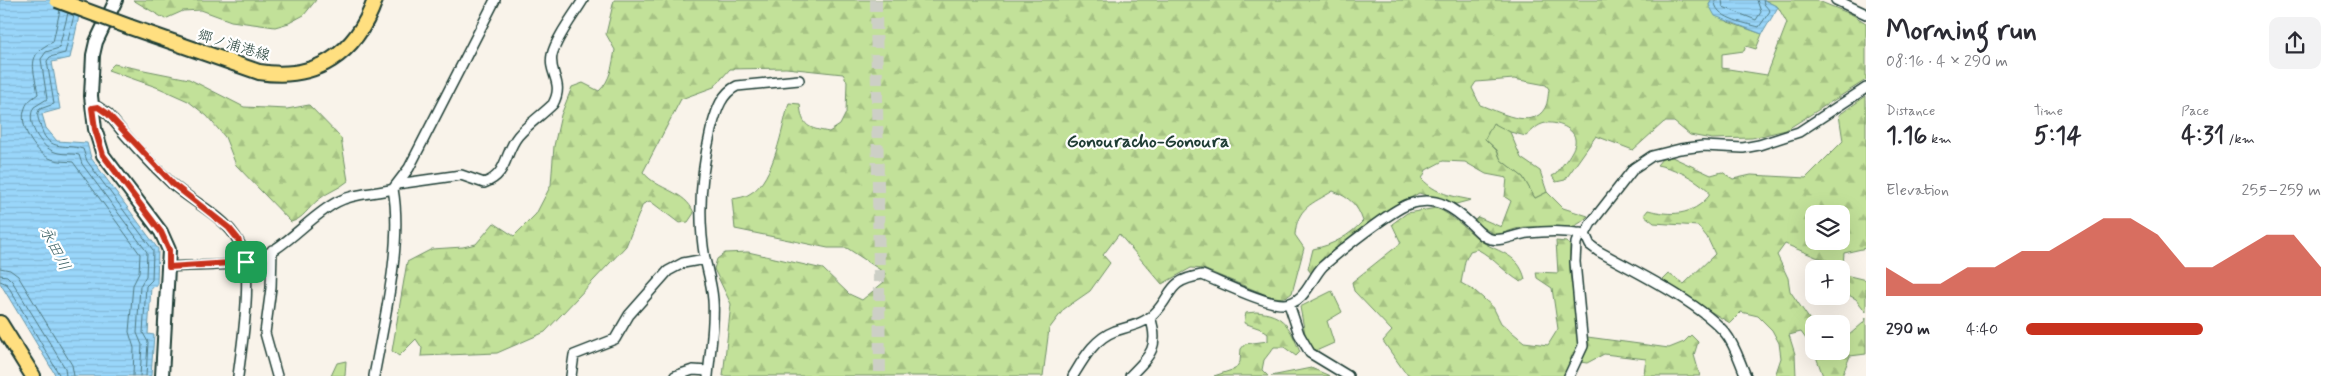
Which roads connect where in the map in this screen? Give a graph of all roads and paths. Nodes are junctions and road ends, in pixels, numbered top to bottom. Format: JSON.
{"nodes":[{"id":1,"x":57,"y":0,"type":"edge"},
{"id":2,"x":116,"y":0,"type":"edge"},
{"id":3,"x":375,"y":0,"type":"edge"},
{"id":4,"x":495,"y":0,"type":"edge"},
{"id":5,"x":582,"y":0,"type":"edge"},
{"id":6,"x":1836,"y":0,"type":"edge"},
{"id":7,"x":1866,"y":14,"type":"edge"},
{"id":8,"x":799,"y":80,"type":"dead end"},
{"id":9,"x":1866,"y":88,"type":"edge"},
{"id":10,"x":92,"y":108,"type":"junction"},
{"id":11,"x":395,"y":187,"type":"junction"},
{"id":12,"x":1582,"y":234,"type":"junction"},
{"id":13,"x":272,"y":250,"type":"junction"},
{"id":14,"x":705,"y":258,"type":"junction"},
{"id":15,"x":246,"y":262,"type":"junction"},
{"id":16,"x":169,"y":267,"type":"junction"},
{"id":17,"x":1289,"y":304,"type":"junction"},
{"id":18,"x":1150,"y":317,"type":"junction"},
{"id":19,"x":0,"y":323,"type":"edge"},
{"id":20,"x":708,"y":373,"type":"edge"},
{"id":21,"x":33,"y":376,"type":"edge"},
{"id":22,"x":162,"y":376,"type":"edge"},
{"id":23,"x":238,"y":376,"type":"edge"},
{"id":24,"x":277,"y":376,"type":"edge"},
{"id":25,"x":374,"y":376,"type":"edge"},
{"id":26,"x":571,"y":376,"type":"edge"},
{"id":27,"x":674,"y":376,"type":"edge"},
{"id":28,"x":1074,"y":376,"type":"edge"},
{"id":29,"x":1130,"y":376,"type":"edge"},
{"id":30,"x":1348,"y":376,"type":"edge"},
{"id":31,"x":1569,"y":376,"type":"edge"},
{"id":32,"x":1746,"y":376,"type":"edge"}],
"edges":[{"from":1,"to":3,"type":"main road","name":"郷ノ浦港線","bridge":true},
{"from":2,"to":10,"type":"street"},
{"from":4,"to":11,"type":"street"},
{"from":5,"to":11,"type":"street"},
{"from":6,"to":7,"type":"street"},
{"from":8,"to":14,"type":"street"},
{"from":9,"to":12,"type":"street"},
{"from":10,"to":15,"type":"street"},
{"from":10,"to":16,"type":"street"},
{"from":11,"to":13,"type":"street"},
{"from":11,"to":25,"type":"street"},
{"from":12,"to":17,"type":"street"},
{"from":12,"to":31,"type":"street"},
{"from":12,"to":32,"type":"street"},
{"from":13,"to":15,"type":"street"},
{"from":13,"to":24,"type":"street"},
{"from":14,"to":20,"type":"street"},
{"from":14,"to":26,"type":"street"},
{"from":15,"to":16,"type":"street"},
{"from":15,"to":23,"type":"street"},
{"from":16,"to":22,"type":"street"},
{"from":17,"to":18,"type":"street"},
{"from":17,"to":30,"type":"street"},
{"from":18,"to":28,"type":"street"},
{"from":18,"to":29,"type":"street"},
{"from":19,"to":21,"type":"main road"},
{"from":20,"to":27,"type":"street"}]}
